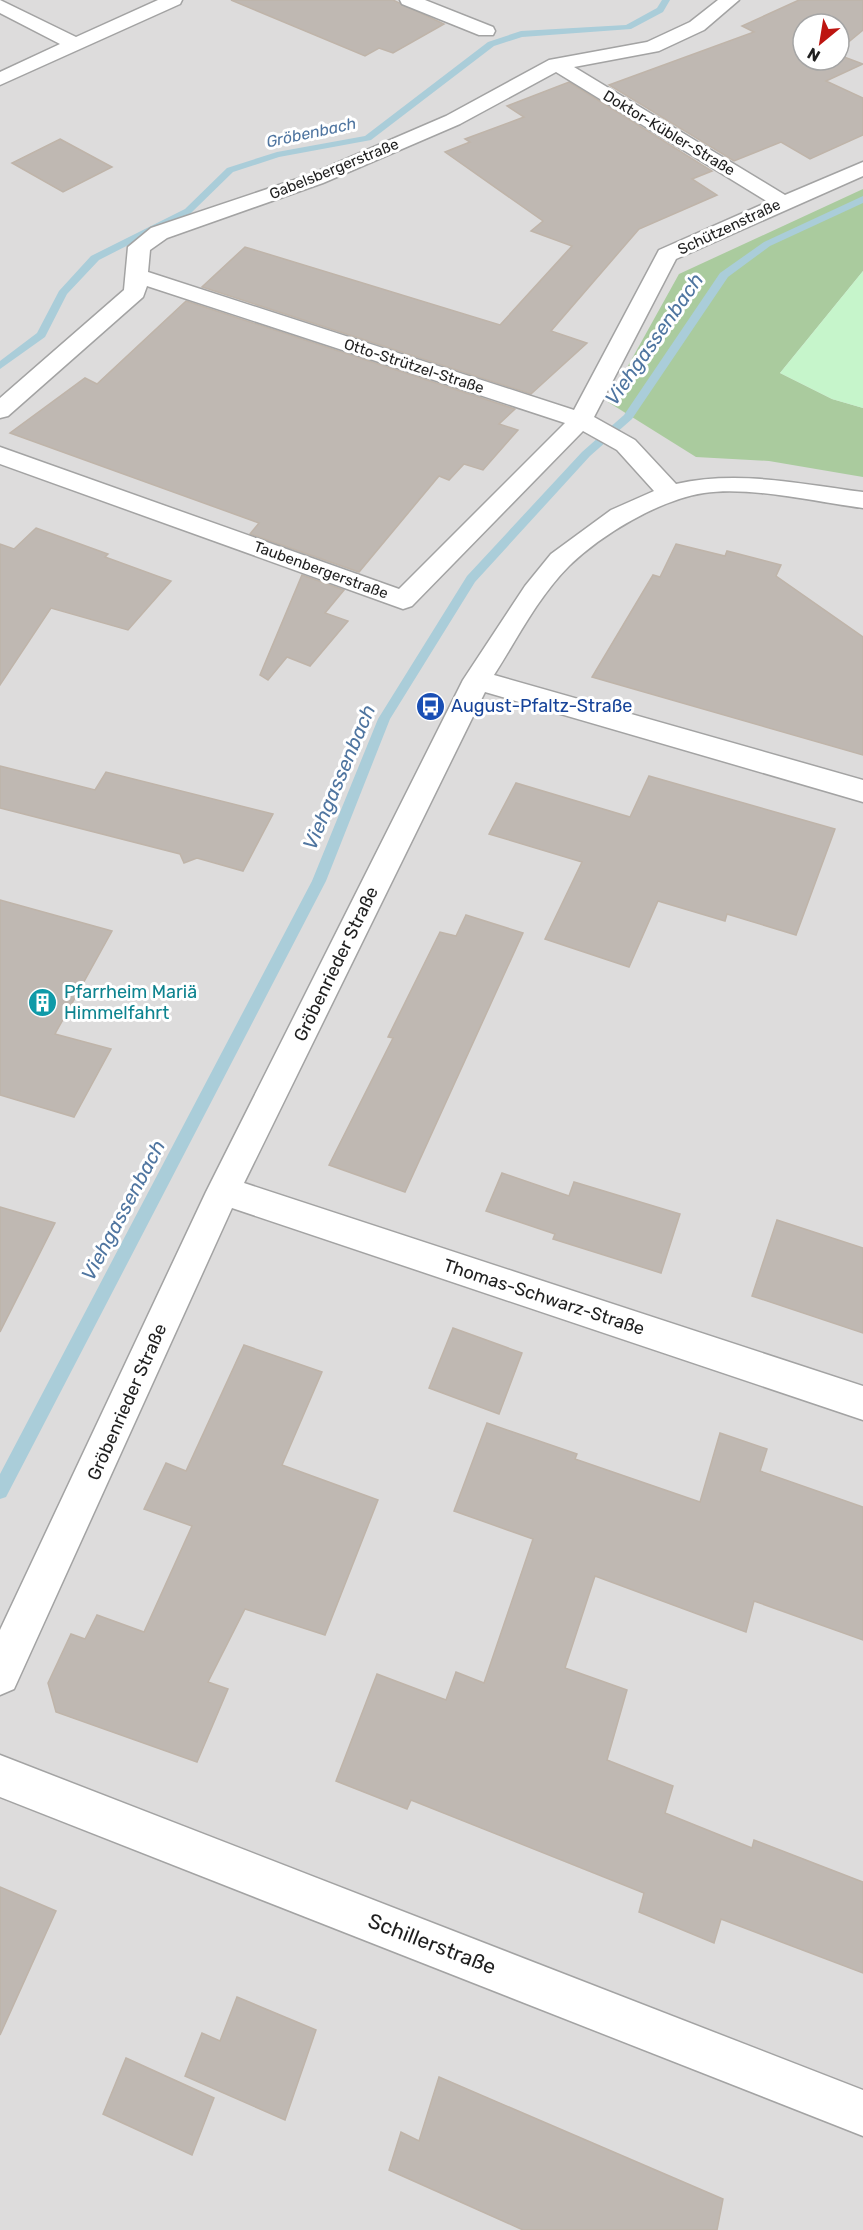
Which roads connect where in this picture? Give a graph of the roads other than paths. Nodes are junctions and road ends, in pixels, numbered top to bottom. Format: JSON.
{"nodes":[{"id":1,"x":173,"y":0,"type":"edge"},
{"id":2,"x":409,"y":0,"type":"edge"},
{"id":3,"x":730,"y":0,"type":"edge"},
{"id":4,"x":0,"y":6,"type":"edge"},
{"id":5,"x":486,"y":31,"type":"dead end"},
{"id":6,"x":76,"y":45,"type":"junction"},
{"id":7,"x":556,"y":64,"type":"junction"},
{"id":8,"x":0,"y":79,"type":"edge"},
{"id":9,"x":863,"y":168,"type":"edge"},
{"id":10,"x":782,"y":202,"type":"junction"},
{"id":11,"x":136,"y":275,"type":"junction"},
{"id":12,"x":0,"y":411,"type":"edge"},
{"id":13,"x":589,"y":423,"type":"junction"},
{"id":14,"x":0,"y":455,"type":"edge"},
{"id":15,"x":670,"y":493,"type":"junction"},
{"id":16,"x":863,"y":500,"type":"edge"},
{"id":17,"x":477,"y":680,"type":"junction"},
{"id":18,"x":863,"y":790,"type":"edge"},
{"id":19,"x":225,"y":1191,"type":"junction"},
{"id":20,"x":863,"y":1403,"type":"edge"},
{"id":21,"x":0,"y":1675,"type":"edge"},
{"id":22,"x":0,"y":1776,"type":"edge"},
{"id":23,"x":863,"y":2113,"type":"edge"}],
"edges":[{"from":1,"to":6,"type":"street"},
{"from":2,"to":5,"type":"street"},
{"from":3,"to":7,"type":"street","name":"Gabelsbergerstraße"},
{"from":4,"to":6,"type":"street"},
{"from":6,"to":8,"type":"street"},
{"from":7,"to":10,"type":"street","name":"Doktor-Kübler-Straße"},
{"from":7,"to":11,"type":"street","name":"Gabelsbergerstraße"},
{"from":9,"to":10,"type":"street","name":"Schützenstraße"},
{"from":10,"to":13,"type":"street","name":"Schützenstraße"},
{"from":11,"to":12,"type":"street","name":"Gabelsbergerstraße"},
{"from":11,"to":13,"type":"street","name":"Otto-Strützel-Straße"},
{"from":13,"to":14,"type":"street","name":"Taubenbergerstraße"},
{"from":13,"to":15,"type":"street","name":"Otto-Strützel-Straße"},
{"from":15,"to":16,"type":"street","name":"Gröbenrieder Straße"},
{"from":15,"to":17,"type":"street","name":"Gröbenrieder Straße"},
{"from":17,"to":18,"type":"street"},
{"from":17,"to":19,"type":"street","name":"Gröbenrieder Straße"},
{"from":19,"to":20,"type":"street","name":"Thomas-Schwarz-Straße"},
{"from":19,"to":21,"type":"street","name":"Gröbenrieder Straße"},
{"from":22,"to":23,"type":"street","name":"Schillerstraße"}]}
